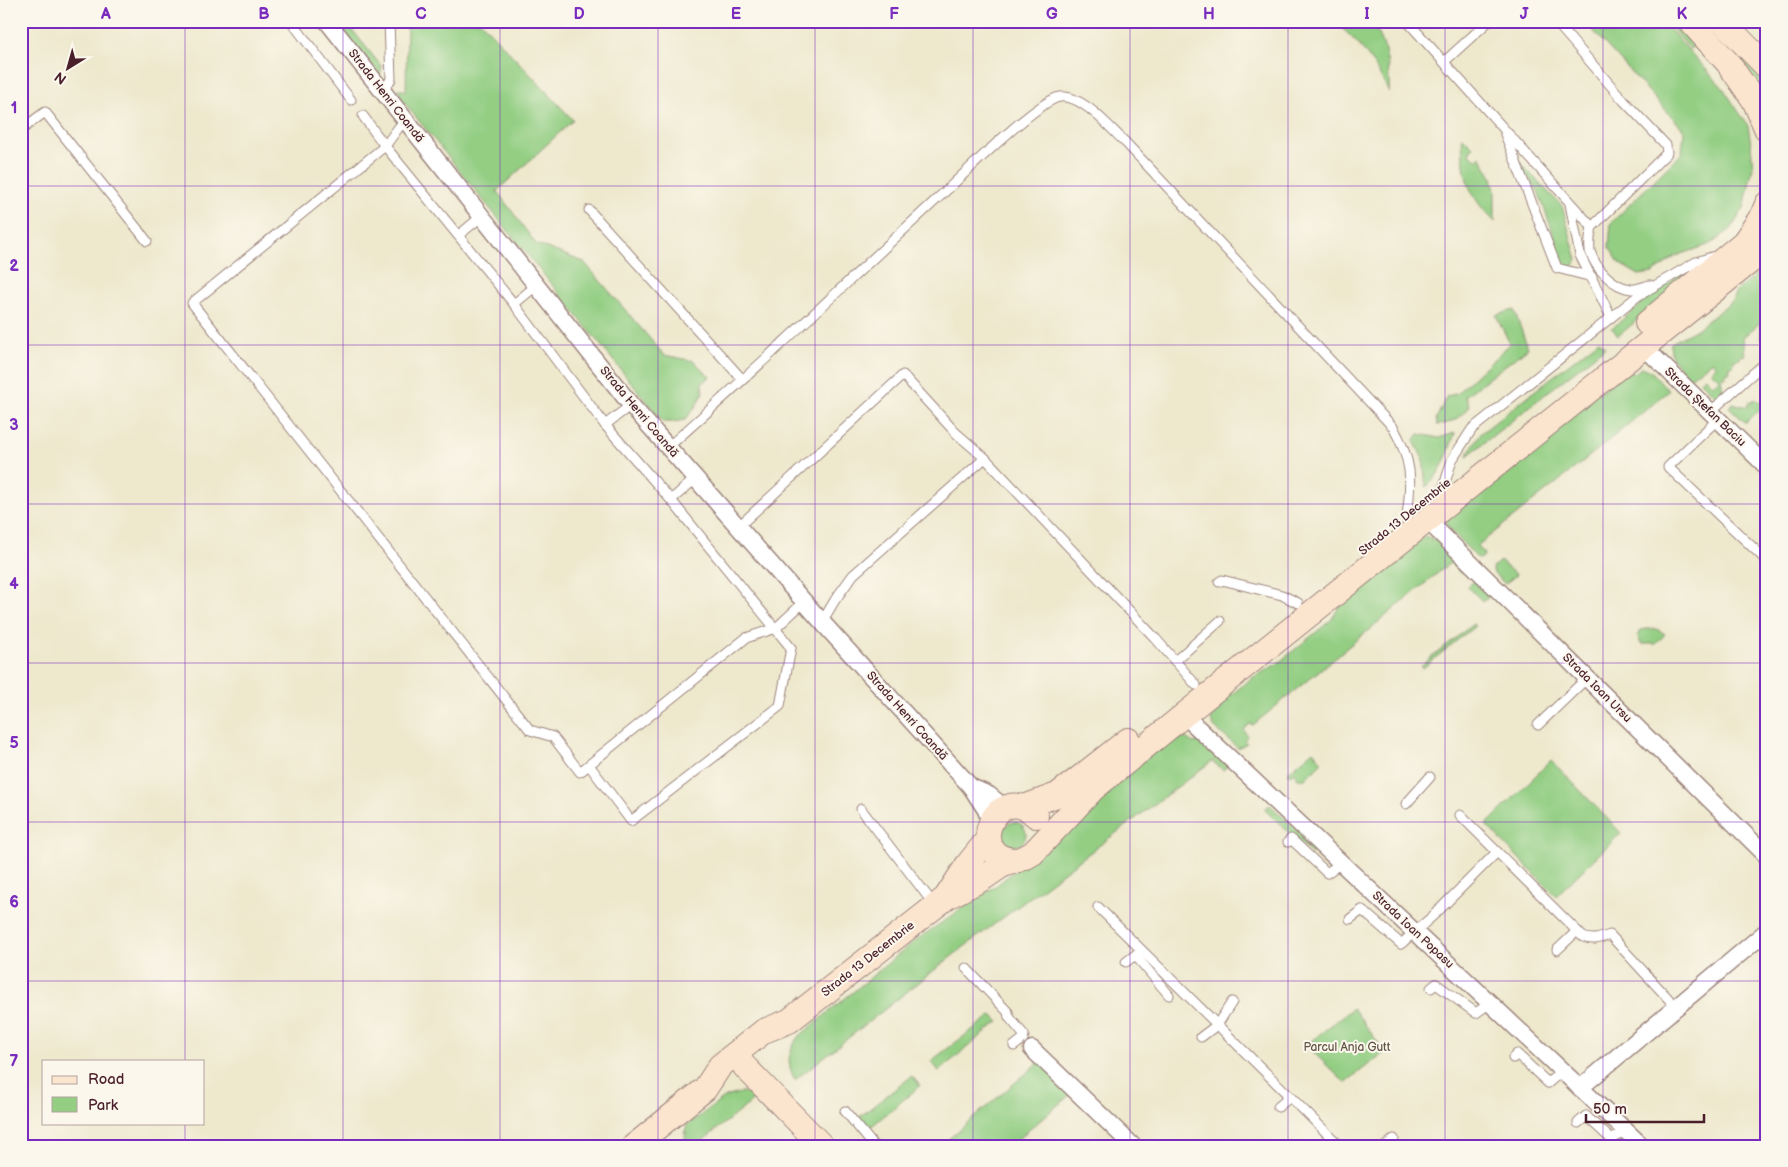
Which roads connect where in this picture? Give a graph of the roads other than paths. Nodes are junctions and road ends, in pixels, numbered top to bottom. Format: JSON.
{"nodes":[{"id":1,"x":292,"y":21,"type":"edge"},
{"id":2,"x":327,"y":21,"type":"edge"},
{"id":3,"x":389,"y":21,"type":"edge"},
{"id":4,"x":1407,"y":21,"type":"edge"},
{"id":5,"x":1489,"y":21,"type":"edge"},
{"id":6,"x":1555,"y":21,"type":"edge"},
{"id":7,"x":1690,"y":21,"type":"edge"},
{"id":8,"x":1722,"y":21,"type":"edge"},
{"id":9,"x":1444,"y":62,"type":"junction"},
{"id":10,"x":1767,"y":67,"type":"edge"},
{"id":11,"x":383,"y":92,"type":"junction"},
{"id":12,"x":351,"y":100,"type":"dead end"},
{"id":13,"x":363,"y":116,"type":"dead end"},
{"id":14,"x":406,"y":122,"type":"junction"},
{"id":15,"x":1502,"y":126,"type":"junction"},
{"id":16,"x":21,"y":130,"type":"edge"},
{"id":17,"x":1767,"y":130,"type":"edge"},
{"id":18,"x":385,"y":146,"type":"junction"},
{"id":19,"x":1570,"y":204,"type":"junction"},
{"id":20,"x":1767,"y":204,"type":"edge"},
{"id":21,"x":589,"y":210,"type":"dead end"},
{"id":22,"x":482,"y":216,"type":"junction"},
{"id":23,"x":1592,"y":227,"type":"junction"},
{"id":24,"x":459,"y":235,"type":"junction"},
{"id":25,"x":147,"y":241,"type":"dead end"},
{"id":26,"x":1767,"y":248,"type":"edge"},
{"id":27,"x":1732,"y":253,"type":"junction"},
{"id":28,"x":1592,"y":277,"type":"junction"},
{"id":29,"x":1660,"y":282,"type":"junction"},
{"id":30,"x":537,"y":285,"type":"junction"},
{"id":31,"x":514,"y":304,"type":"junction"},
{"id":32,"x":1610,"y":316,"type":"junction"},
{"id":33,"x":1644,"y":347,"type":"junction"},
{"id":34,"x":1767,"y":361,"type":"edge"},
{"id":35,"x":742,"y":379,"type":"junction"},
{"id":36,"x":631,"y":405,"type":"junction"},
{"id":37,"x":1714,"y":416,"type":"junction"},
{"id":38,"x":605,"y":425,"type":"junction"},
{"id":39,"x":668,"y":447,"type":"junction"},
{"id":40,"x":985,"y":458,"type":"junction"},
{"id":41,"x":1767,"y":467,"type":"edge"},
{"id":42,"x":695,"y":479,"type":"junction"},
{"id":43,"x":1444,"y":486,"type":"junction"},
{"id":44,"x":671,"y":500,"type":"junction"},
{"id":45,"x":1417,"y":518,"type":"junction"},
{"id":46,"x":738,"y":527,"type":"junction"},
{"id":47,"x":1767,"y":557,"type":"edge"},
{"id":48,"x":1219,"y":582,"type":"dead end"},
{"id":49,"x":804,"y":602,"type":"junction"},
{"id":50,"x":1298,"y":603,"type":"junction"},
{"id":51,"x":1220,"y":621,"type":"dead end"},
{"id":52,"x":822,"y":622,"type":"junction"},
{"id":53,"x":776,"y":628,"type":"junction"},
{"id":54,"x":1175,"y":661,"type":"junction"},
{"id":55,"x":1587,"y":678,"type":"junction"},
{"id":56,"x":1196,"y":685,"type":"junction"},
{"id":57,"x":1184,"y":715,"type":"junction"},
{"id":58,"x":1538,"y":725,"type":"dead end"},
{"id":59,"x":589,"y":765,"type":"junction"},
{"id":60,"x":1430,"y":777,"type":"dead end"},
{"id":61,"x":1406,"y":804,"type":"dead end"},
{"id":62,"x":861,"y":809,"type":"dead end"},
{"id":63,"x":1460,"y":815,"type":"dead end"},
{"id":64,"x":1002,"y":819,"type":"junction"},
{"id":65,"x":1288,"y":842,"type":"dead end"},
{"id":66,"x":1038,"y":846,"type":"junction"},
{"id":67,"x":1497,"y":852,"type":"junction"},
{"id":68,"x":1767,"y":856,"type":"edge"},
{"id":69,"x":1018,"y":860,"type":"junction"},
{"id":70,"x":1341,"y":863,"type":"junction"},
{"id":71,"x":941,"y":901,"type":"junction"},
{"id":72,"x":1098,"y":907,"type":"dead end"},
{"id":73,"x":1350,"y":919,"type":"dead end"},
{"id":74,"x":1577,"y":931,"type":"junction"},
{"id":75,"x":1767,"y":931,"type":"edge"},
{"id":76,"x":1415,"y":933,"type":"junction"},
{"id":77,"x":1557,"y":950,"type":"dead end"},
{"id":78,"x":1126,"y":962,"type":"dead end"},
{"id":79,"x":966,"y":968,"type":"dead end"},
{"id":80,"x":1431,"y":988,"type":"dead end"},
{"id":81,"x":1169,"y":995,"type":"dead end"},
{"id":82,"x":1232,"y":1002,"type":"dead end"},
{"id":83,"x":1490,"y":1002,"type":"junction"},
{"id":84,"x":1676,"y":1007,"type":"junction"},
{"id":85,"x":789,"y":1021,"type":"junction"},
{"id":86,"x":1218,"y":1025,"type":"junction"},
{"id":87,"x":1201,"y":1037,"type":"dead end"},
{"id":88,"x":1014,"y":1046,"type":"dead end"},
{"id":89,"x":1032,"y":1049,"type":"dead end"},
{"id":90,"x":1513,"y":1058,"type":"dead end"},
{"id":91,"x":745,"y":1068,"type":"junction"},
{"id":92,"x":1562,"y":1071,"type":"junction"},
{"id":93,"x":1580,"y":1088,"type":"junction"},
{"id":94,"x":705,"y":1089,"type":"junction"},
{"id":95,"x":1290,"y":1097,"type":"junction"},
{"id":96,"x":1278,"y":1107,"type":"dead end"},
{"id":97,"x":846,"y":1111,"type":"dead end"},
{"id":98,"x":1578,"y":1123,"type":"dead end"},
{"id":99,"x":1625,"y":1130,"type":"junction"},
{"id":100,"x":1394,"y":1139,"type":"dead end"},
{"id":101,"x":634,"y":1146,"type":"edge"},
{"id":102,"x":822,"y":1146,"type":"edge"},
{"id":103,"x":874,"y":1146,"type":"edge"},
{"id":104,"x":1133,"y":1146,"type":"edge"},
{"id":105,"x":1340,"y":1146,"type":"edge"},
{"id":106,"x":1386,"y":1146,"type":"edge"},
{"id":107,"x":1642,"y":1146,"type":"edge"}],
"edges":[{"from":1,"to":12,"type":"lane"},
{"from":2,"to":11,"type":"street","name":"Strada Henri Coandă"},
{"from":3,"to":11,"type":"lane"},
{"from":4,"to":9,"type":"lane"},
{"from":5,"to":9,"type":"lane"},
{"from":6,"to":23,"type":"lane"},
{"from":7,"to":17,"type":"main road"},
{"from":8,"to":10,"type":"main road"},
{"from":9,"to":15,"type":"lane"},
{"from":11,"to":14,"type":"street","name":"Strada Henri Coandă"},
{"from":13,"to":18,"type":"lane"},
{"from":14,"to":18,"type":"lane"},
{"from":14,"to":22,"type":"street","name":"Strada Henri Coandă"},
{"from":15,"to":19,"type":"lane"},
{"from":15,"to":28,"type":"lane"},
{"from":16,"to":25,"type":"lane"},
{"from":18,"to":24,"type":"lane"},
{"from":18,"to":59,"type":"lane"},
{"from":19,"to":23,"type":"lane"},
{"from":19,"to":28,"type":"lane"},
{"from":20,"to":27,"type":"main road","name":"Strada 13 Decembrie"},
{"from":21,"to":35,"type":"lane"},
{"from":22,"to":24,"type":"lane"},
{"from":22,"to":30,"type":"street","name":"Strada Henri Coandă"},
{"from":23,"to":29,"type":"lane"},
{"from":24,"to":31,"type":"lane"},
{"from":26,"to":33,"type":"main road","name":"Strada 13 Decembrie"},
{"from":27,"to":29,"type":"lane"},
{"from":27,"to":43,"type":"main road","name":"Strada 13 Decembrie"},
{"from":28,"to":32,"type":"lane"},
{"from":29,"to":32,"type":"lane"},
{"from":30,"to":31,"type":"lane"},
{"from":30,"to":36,"type":"street","name":"Strada Henri Coandă"},
{"from":31,"to":38,"type":"lane"},
{"from":32,"to":43,"type":"lane"},
{"from":33,"to":37,"type":"street","name":"Strada Ștefan Baciu"},
{"from":33,"to":45,"type":"main road","name":"Strada 13 Decembrie"},
{"from":34,"to":37,"type":"lane"},
{"from":35,"to":39,"type":"lane"},
{"from":35,"to":45,"type":"lane"},
{"from":36,"to":38,"type":"lane"},
{"from":36,"to":39,"type":"street","name":"Strada Henri Coandă"},
{"from":37,"to":41,"type":"street","name":"Strada Ștefan Baciu"},
{"from":37,"to":47,"type":"lane"},
{"from":38,"to":44,"type":"lane"},
{"from":39,"to":42,"type":"street","name":"Strada Henri Coandă"},
{"from":40,"to":46,"type":"lane"},
{"from":40,"to":52,"type":"lane"},
{"from":40,"to":54,"type":"lane"},
{"from":42,"to":44,"type":"lane"},
{"from":42,"to":46,"type":"street","name":"Strada Henri Coandă"},
{"from":43,"to":45,"type":"main road","name":"Strada 13 Decembrie"},
{"from":44,"to":53,"type":"lane"},
{"from":45,"to":50,"type":"main road","name":"Strada 13 Decembrie"},
{"from":45,"to":55,"type":"street","name":"Strada Ioan Ursu"},
{"from":45,"to":57,"type":"main road","name":"Strada 13 Decembrie"},
{"from":46,"to":49,"type":"street","name":"Strada Henri Coandă"},
{"from":48,"to":50,"type":"lane"},
{"from":49,"to":52,"type":"street","name":"Strada Henri Coandă"},
{"from":49,"to":53,"type":"lane"},
{"from":50,"to":56,"type":"main road","name":"Strada 13 Decembrie"},
{"from":51,"to":54,"type":"lane"},
{"from":52,"to":64,"type":"street","name":"Strada Henri Coandă"},
{"from":53,"to":59,"type":"lane"},
{"from":53,"to":59,"type":"lane"},
{"from":54,"to":56,"type":"lane"},
{"from":55,"to":58,"type":"lane"},
{"from":55,"to":68,"type":"street","name":"Strada Ioan Ursu"},
{"from":56,"to":64,"type":"main road","name":"Strada 13 Decembrie"},
{"from":57,"to":66,"type":"main road","name":"Strada 13 Decembrie"},
{"from":57,"to":70,"type":"street","name":"Strada Ioan Popasu"},
{"from":60,"to":61,"type":"lane"},
{"from":62,"to":71,"type":"lane"},
{"from":63,"to":67,"type":"lane"},
{"from":64,"to":66,"type":"main road"},
{"from":64,"to":69,"type":"main road"},
{"from":64,"to":71,"type":"main road","name":"Strada 13 Decembrie"},
{"from":65,"to":70,"type":"lane"},
{"from":66,"to":69,"type":"main road","name":"Strada 13 Decembrie"},
{"from":67,"to":74,"type":"lane"},
{"from":67,"to":76,"type":"lane"},
{"from":69,"to":71,"type":"main road","name":"Strada 13 Decembrie"},
{"from":70,"to":76,"type":"street","name":"Strada Ioan Popasu"},
{"from":71,"to":85,"type":"main road","name":"Strada 13 Decembrie"},
{"from":72,"to":86,"type":"lane"},
{"from":73,"to":76,"type":"lane"},
{"from":74,"to":77,"type":"lane"},
{"from":74,"to":84,"type":"lane"},
{"from":75,"to":84,"type":"street"},
{"from":76,"to":83,"type":"street","name":"Strada Ioan Popasu"},
{"from":78,"to":81,"type":"lane"},
{"from":79,"to":88,"type":"lane"},
{"from":80,"to":83,"type":"lane"},
{"from":82,"to":86,"type":"lane"},
{"from":83,"to":92,"type":"street","name":"Strada Ioan Popasu"},
{"from":84,"to":93,"type":"street"},
{"from":85,"to":91,"type":"main road","name":"Strada 13 Decembrie"},
{"from":85,"to":94,"type":"main road","name":"Strada 13 Decembrie"},
{"from":86,"to":87,"type":"lane"},
{"from":86,"to":95,"type":"lane"},
{"from":89,"to":104,"type":"street"},
{"from":90,"to":92,"type":"lane"},
{"from":91,"to":94,"type":"main road","name":"Strada 13 Decembrie"},
{"from":91,"to":102,"type":"main road"},
{"from":92,"to":93,"type":"street","name":"Strada Ioan Popasu"},
{"from":93,"to":99,"type":"street","name":"Strada Ioan Popasu"},
{"from":94,"to":101,"type":"main road","name":"Strada 13 Decembrie"},
{"from":95,"to":96,"type":"lane"},
{"from":95,"to":105,"type":"lane"},
{"from":97,"to":103,"type":"lane"},
{"from":98,"to":99,"type":"lane"},
{"from":99,"to":107,"type":"street","name":"Strada Ioan Popasu"},
{"from":100,"to":106,"type":"lane"}]}
